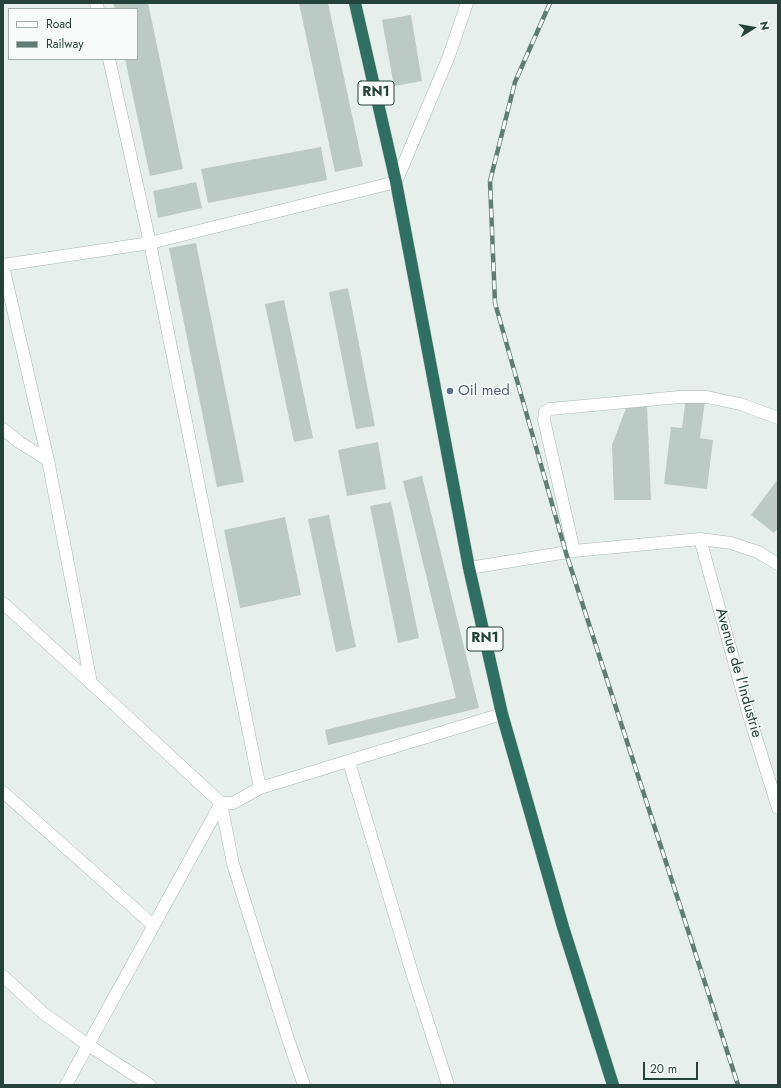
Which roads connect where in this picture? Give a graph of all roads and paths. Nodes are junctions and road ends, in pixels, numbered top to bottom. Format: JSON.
{"nodes":[{"id":1,"x":355,"y":3,"type":"edge"},
{"id":2,"x":467,"y":3,"type":"edge"},
{"id":3,"x":109,"y":60,"type":"edge"},
{"id":4,"x":396,"y":182,"type":"junction"},
{"id":5,"x":150,"y":243,"type":"junction"},
{"id":6,"x":3,"y":265,"type":"edge"},
{"id":7,"x":778,"y":418,"type":"edge"},
{"id":8,"x":3,"y":429,"type":"edge"},
{"id":9,"x":48,"y":460,"type":"junction"},
{"id":10,"x":700,"y":539,"type":"junction"},
{"id":11,"x":574,"y":551,"type":"junction"},
{"id":12,"x":778,"y":564,"type":"edge"},
{"id":13,"x":469,"y":568,"type":"junction"},
{"id":14,"x":3,"y":603,"type":"edge"},
{"id":15,"x":91,"y":683,"type":"junction"},
{"id":16,"x":502,"y":714,"type":"junction"},
{"id":17,"x":348,"y":762,"type":"junction"},
{"id":18,"x":260,"y":788,"type":"junction"},
{"id":19,"x":3,"y":792,"type":"edge"},
{"id":20,"x":221,"y":803,"type":"junction"},
{"id":21,"x":778,"y":808,"type":"edge"},
{"id":22,"x":153,"y":925,"type":"junction"},
{"id":23,"x":3,"y":976,"type":"edge"},
{"id":24,"x":88,"y":1046,"type":"junction"},
{"id":25,"x":66,"y":1085,"type":"edge"},
{"id":26,"x":150,"y":1085,"type":"edge"},
{"id":27,"x":304,"y":1085,"type":"edge"},
{"id":28,"x":448,"y":1085,"type":"edge"},
{"id":29,"x":613,"y":1085,"type":"edge"}],
"edges":[{"from":1,"to":4,"type":"highway","number":"RN1"},
{"from":2,"to":4,"type":"street"},
{"from":3,"to":5,"type":"street"},
{"from":4,"to":5,"type":"street"},
{"from":4,"to":13,"type":"highway","number":"RN1"},
{"from":5,"to":6,"type":"street"},
{"from":5,"to":18,"type":"street"},
{"from":6,"to":9,"type":"street"},
{"from":7,"to":11,"type":"street"},
{"from":8,"to":9,"type":"street"},
{"from":9,"to":15,"type":"street"},
{"from":10,"to":11,"type":"street"},
{"from":10,"to":12,"type":"street"},
{"from":10,"to":21,"type":"street","name":"Avenue de l'Industrie"},
{"from":11,"to":13,"type":"street"},
{"from":13,"to":16,"type":"highway","number":"RN1"},
{"from":14,"to":15,"type":"street"},
{"from":15,"to":20,"type":"street"},
{"from":16,"to":17,"type":"street"},
{"from":16,"to":29,"type":"highway","number":"RN1"},
{"from":17,"to":18,"type":"street"},
{"from":17,"to":28,"type":"street"},
{"from":18,"to":20,"type":"street"},
{"from":19,"to":22,"type":"street"},
{"from":20,"to":22,"type":"street"},
{"from":20,"to":27,"type":"street"},
{"from":22,"to":24,"type":"street"},
{"from":23,"to":24,"type":"street"},
{"from":24,"to":25,"type":"street"},
{"from":24,"to":26,"type":"street"}]}
